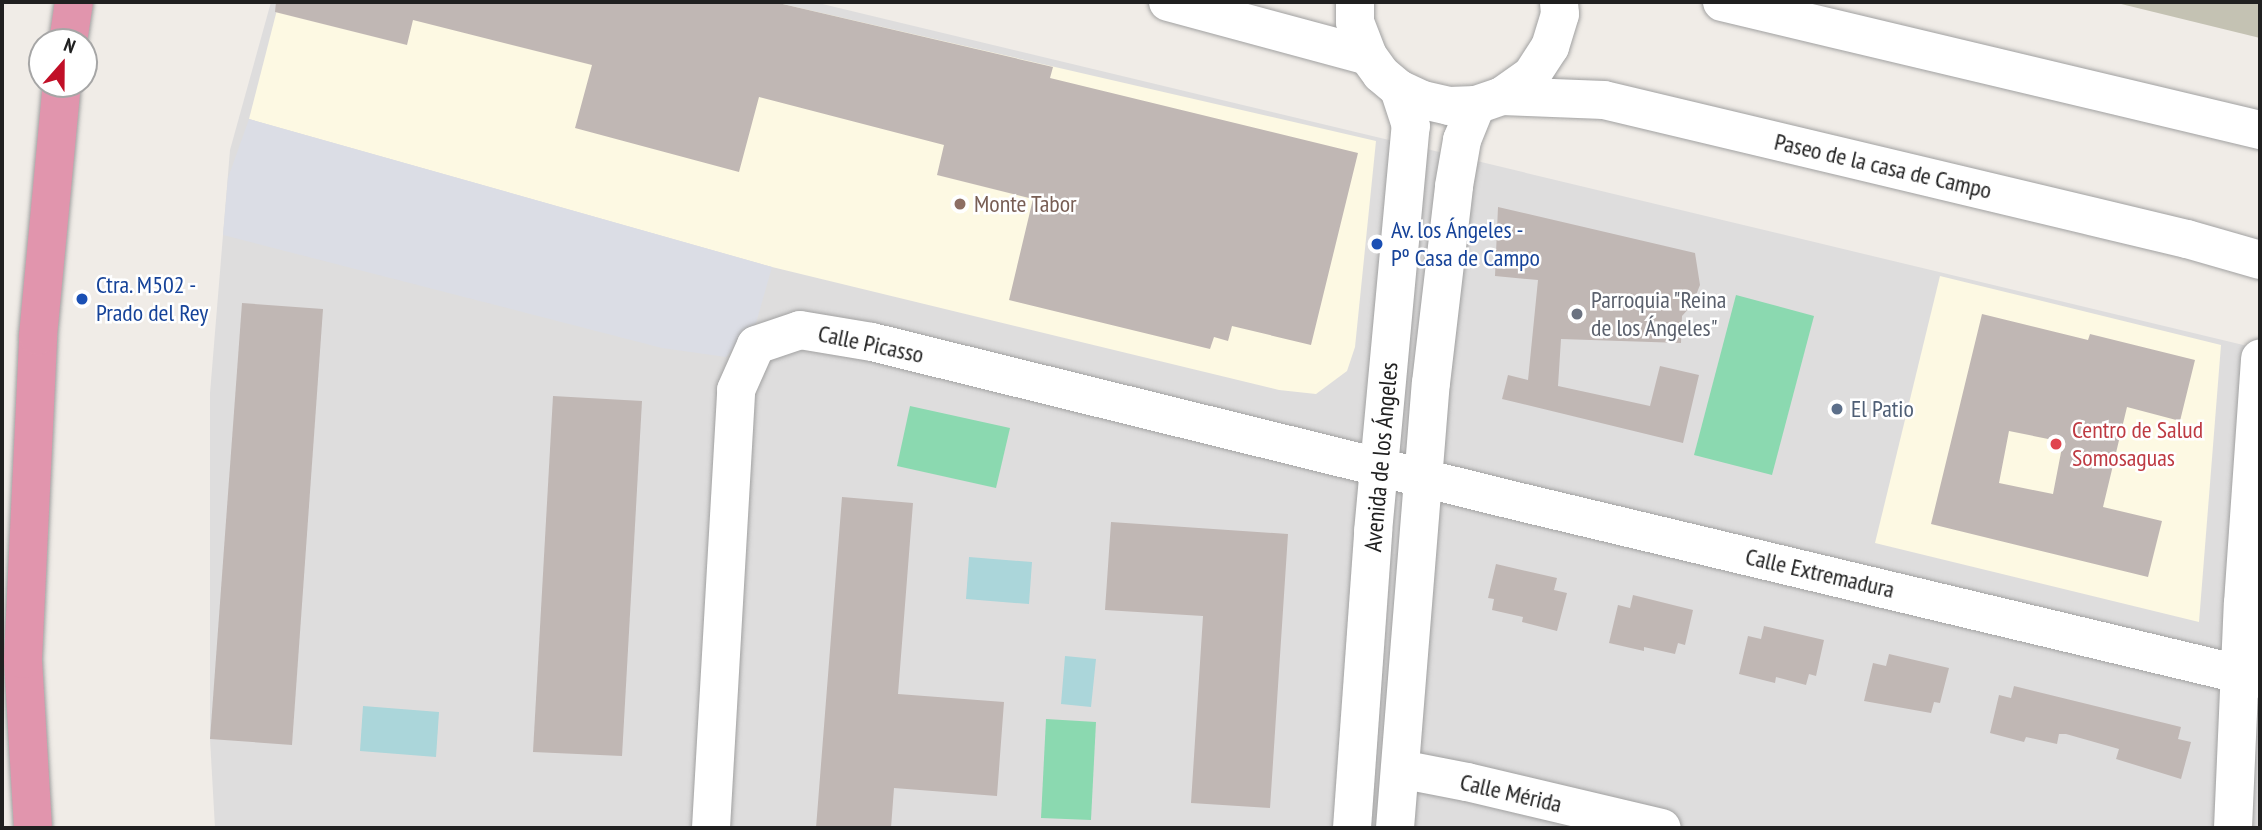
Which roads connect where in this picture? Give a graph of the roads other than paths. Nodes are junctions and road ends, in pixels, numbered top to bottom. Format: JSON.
{"nodes":[{"id":1,"x":74,"y":2,"type":"edge"},
{"id":2,"x":1168,"y":2,"type":"edge"},
{"id":3,"x":1355,"y":2,"type":"edge"},
{"id":4,"x":1559,"y":2,"type":"edge"},
{"id":5,"x":1722,"y":2,"type":"edge"},
{"id":6,"x":70,"y":28,"type":"edge"},
{"id":7,"x":1368,"y":56,"type":"junction"},
{"id":8,"x":1399,"y":89,"type":"junction"},
{"id":9,"x":61,"y":98,"type":"edge"},
{"id":10,"x":1489,"y":100,"type":"junction"},
{"id":11,"x":2260,"y":130,"type":"edge"},
{"id":12,"x":2260,"y":260,"type":"edge"},
{"id":13,"x":2260,"y":359,"type":"edge"},
{"id":14,"x":1379,"y":466,"type":"junction"},
{"id":15,"x":1424,"y":478,"type":"junction"},
{"id":16,"x":2250,"y":676,"type":"edge"},
{"id":17,"x":1400,"y":769,"type":"junction"},
{"id":18,"x":33,"y":828,"type":"edge"},
{"id":19,"x":711,"y":828,"type":"edge"},
{"id":20,"x":1352,"y":828,"type":"edge"},
{"id":21,"x":1395,"y":828,"type":"edge"},
{"id":22,"x":1662,"y":828,"type":"edge"},
{"id":23,"x":2233,"y":828,"type":"edge"}],
"edges":[{"from":1,"to":6,"type":"highway"},
{"from":2,"to":7,"type":"street"},
{"from":3,"to":7,"type":"street"},
{"from":4,"to":10,"type":"street"},
{"from":5,"to":11,"type":"street"},
{"from":7,"to":8,"type":"street"},
{"from":8,"to":10,"type":"street","name":"Paseo de la casa de Campo"},
{"from":8,"to":14,"type":"street","name":"Avenida de los Ángeles"},
{"from":9,"to":18,"type":"highway"},
{"from":10,"to":12,"type":"street","name":"Paseo de la casa de Campo"},
{"from":10,"to":15,"type":"street","name":"Avenida de los Ángeles"},
{"from":13,"to":16,"type":"street"},
{"from":14,"to":15,"type":"street","name":"Calle Extremadura"},
{"from":14,"to":19,"type":"street","name":"Calle Picasso"},
{"from":14,"to":20,"type":"street","name":"Avenida de los Ángeles"},
{"from":15,"to":16,"type":"street","name":"Calle Extremadura"},
{"from":15,"to":17,"type":"street","name":"Avenida de los Ángeles"},
{"from":16,"to":23,"type":"street"},
{"from":17,"to":21,"type":"street","name":"Avenida de los Ángeles"},
{"from":17,"to":22,"type":"street","name":"Calle Mérida"}]}
